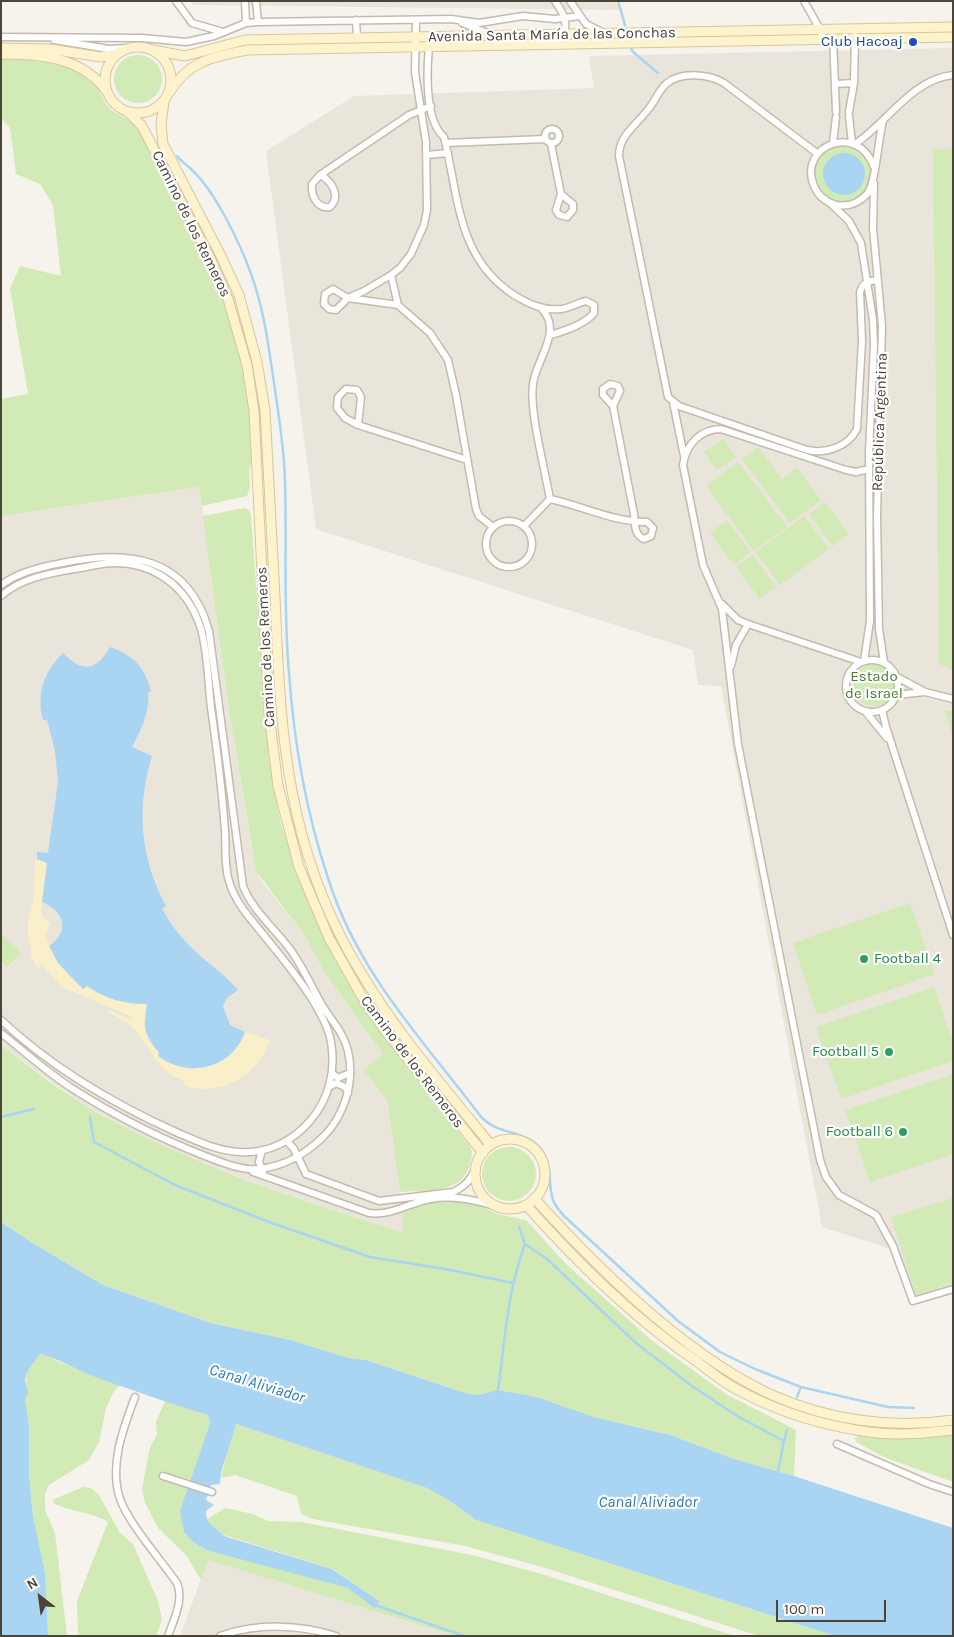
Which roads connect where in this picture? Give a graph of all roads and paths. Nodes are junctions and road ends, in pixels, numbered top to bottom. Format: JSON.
{"nodes":[{"id":1,"x":176,"y":1,"type":"edge"},
{"id":2,"x":244,"y":1,"type":"edge"},
{"id":3,"x":256,"y":1,"type":"edge"},
{"id":4,"x":555,"y":1,"type":"edge"},
{"id":5,"x":570,"y":1,"type":"edge"},
{"id":6,"x":804,"y":1,"type":"edge"},
{"id":7,"x":565,"y":16,"type":"junction"},
{"id":8,"x":580,"y":16,"type":"junction"},
{"id":9,"x":451,"y":19,"type":"junction"},
{"id":10,"x":356,"y":20,"type":"junction"},
{"id":11,"x":416,"y":20,"type":"junction"},
{"id":12,"x":258,"y":22,"type":"junction"},
{"id":13,"x":246,"y":23,"type":"junction"},
{"id":14,"x":953,"y":27,"type":"edge"},
{"id":15,"x":1,"y":32,"type":"edge"},
{"id":16,"x":224,"y":32,"type":"junction"},
{"id":17,"x":607,"y":34,"type":"junction"},
{"id":18,"x":855,"y":34,"type":"junction"},
{"id":19,"x":564,"y":35,"type":"junction"},
{"id":20,"x":821,"y":35,"type":"junction"},
{"id":21,"x":833,"y":35,"type":"junction"},
{"id":22,"x":496,"y":36,"type":"junction"},
{"id":23,"x":5,"y":37,"type":"edge"},
{"id":24,"x":953,"y":37,"type":"edge"},
{"id":25,"x":48,"y":38,"type":"junction"},
{"id":26,"x":357,"y":38,"type":"junction"},
{"id":27,"x":415,"y":42,"type":"junction"},
{"id":28,"x":429,"y":42,"type":"junction"},
{"id":29,"x":1,"y":48,"type":"edge"},
{"id":30,"x":128,"y":48,"type":"junction"},
{"id":31,"x":153,"y":50,"type":"junction"},
{"id":32,"x":1,"y":54,"type":"edge"},
{"id":33,"x":117,"y":54,"type":"junction"},
{"id":34,"x":953,"y":75,"type":"edge"},
{"id":35,"x":854,"y":83,"type":"junction"},
{"id":36,"x":835,"y":84,"type":"junction"},
{"id":37,"x":106,"y":90,"type":"junction"},
{"id":38,"x":169,"y":93,"type":"junction"},
{"id":39,"x":164,"y":102,"type":"junction"},
{"id":40,"x":836,"y":104,"type":"junction"},
{"id":41,"x":849,"y":104,"type":"junction"},
{"id":42,"x":431,"y":106,"type":"junction"},
{"id":43,"x":422,"y":108,"type":"junction"},
{"id":44,"x":128,"y":112,"type":"junction"},
{"id":45,"x":883,"y":121,"type":"junction"},
{"id":46,"x":436,"y":128,"type":"junction"},
{"id":47,"x":425,"y":130,"type":"junction"},
{"id":48,"x":545,"y":139,"type":"junction"},
{"id":49,"x":446,"y":143,"type":"junction"},
{"id":50,"x":833,"y":143,"type":"junction"},
{"id":51,"x":854,"y":143,"type":"junction"},
{"id":52,"x":551,"y":144,"type":"junction"},
{"id":53,"x":448,"y":153,"type":"junction"},
{"id":54,"x":818,"y":154,"type":"junction"},
{"id":55,"x":426,"y":155,"type":"junction"},
{"id":56,"x":874,"y":167,"type":"junction"},
{"id":57,"x":320,"y":175,"type":"junction"},
{"id":58,"x":874,"y":183,"type":"junction"},
{"id":59,"x":561,"y":194,"type":"dead end"},
{"id":60,"x":830,"y":203,"type":"junction"},
{"id":61,"x":391,"y":276,"type":"junction"},
{"id":62,"x":878,"y":280,"type":"junction"},
{"id":63,"x":868,"y":281,"type":"junction"},
{"id":64,"x":398,"y":305,"type":"junction"},
{"id":65,"x":541,"y":308,"type":"junction"},
{"id":66,"x":550,"y":335,"type":"junction"},
{"id":67,"x":874,"y":337,"type":"junction"},
{"id":68,"x":882,"y":337,"type":"junction"},
{"id":69,"x":674,"y":402,"type":"junction"},
{"id":70,"x":613,"y":406,"type":"dead end"},
{"id":71,"x":358,"y":425,"type":"junction"},
{"id":72,"x":870,"y":452,"type":"junction"},
{"id":73,"x":878,"y":453,"type":"junction"},
{"id":74,"x":684,"y":456,"type":"junction"},
{"id":75,"x":468,"y":460,"type":"junction"},
{"id":76,"x":869,"y":469,"type":"junction"},
{"id":77,"x":550,"y":499,"type":"junction"},
{"id":78,"x":524,"y":526,"type":"junction"},
{"id":79,"x":494,"y":527,"type":"junction"},
{"id":80,"x":870,"y":572,"type":"junction"},
{"id":81,"x":878,"y":572,"type":"junction"},
{"id":82,"x":1,"y":585,"type":"edge"},
{"id":83,"x":1,"y":596,"type":"edge"},
{"id":84,"x":718,"y":600,"type":"junction"},
{"id":85,"x":748,"y":624,"type":"junction"},
{"id":86,"x":863,"y":661,"type":"junction"},
{"id":87,"x":884,"y":662,"type":"junction"},
{"id":88,"x":730,"y":677,"type":"junction"},
{"id":89,"x":897,"y":677,"type":"junction"},
{"id":90,"x":925,"y":692,"type":"junction"},
{"id":91,"x":897,"y":695,"type":"junction"},
{"id":92,"x":953,"y":699,"type":"edge"},
{"id":93,"x":882,"y":710,"type":"junction"},
{"id":94,"x":865,"y":711,"type":"junction"},
{"id":95,"x":893,"y":747,"type":"junction"},
{"id":96,"x":953,"y":935,"type":"edge"},
{"id":97,"x":1,"y":1020,"type":"edge"},
{"id":98,"x":1,"y":1033,"type":"edge"},
{"id":99,"x":332,"y":1073,"type":"junction"},
{"id":100,"x":350,"y":1073,"type":"junction"},
{"id":101,"x":329,"y":1087,"type":"junction"},
{"id":102,"x":348,"y":1093,"type":"junction"},
{"id":103,"x":287,"y":1141,"type":"junction"},
{"id":104,"x":491,"y":1145,"type":"junction"},
{"id":105,"x":262,"y":1150,"type":"junction"},
{"id":106,"x":483,"y":1153,"type":"junction"},
{"id":107,"x":298,"y":1158,"type":"junction"},
{"id":108,"x":242,"y":1168,"type":"junction"},
{"id":109,"x":476,"y":1168,"type":"junction"},
{"id":110,"x":261,"y":1169,"type":"junction"},
{"id":111,"x":266,"y":1176,"type":"junction"},
{"id":112,"x":534,"y":1198,"type":"junction"},
{"id":113,"x":526,"y":1205,"type":"junction"},
{"id":114,"x":496,"y":1206,"type":"junction"},
{"id":115,"x":953,"y":1288,"type":"edge"},
{"id":116,"x":135,"y":1397,"type":"dead end"},
{"id":117,"x":953,"y":1420,"type":"edge"},
{"id":118,"x":953,"y":1430,"type":"edge"},
{"id":119,"x":837,"y":1444,"type":"dead end"},
{"id":120,"x":163,"y":1476,"type":"dead end"},
{"id":121,"x":212,"y":1492,"type":"dead end"},
{"id":122,"x":953,"y":1492,"type":"edge"},
{"id":123,"x":168,"y":1636,"type":"edge"},
{"id":124,"x":220,"y":1636,"type":"edge"},
{"id":125,"x":336,"y":1636,"type":"edge"}],
"edges":[{"from":1,"to":16,"type":"street"},
{"from":2,"to":13,"type":"street"},
{"from":3,"to":12,"type":"street"},
{"from":4,"to":7,"type":"street"},
{"from":5,"to":8,"type":"street"},
{"from":6,"to":20,"type":"street"},
{"from":7,"to":8,"type":"street"},
{"from":7,"to":9,"type":"street"},
{"from":7,"to":19,"type":"street"},
{"from":8,"to":17,"type":"street"},
{"from":9,"to":11,"type":"street"},
{"from":9,"to":22,"type":"street"},
{"from":10,"to":11,"type":"street"},
{"from":10,"to":12,"type":"street"},
{"from":10,"to":26,"type":"street"},
{"from":11,"to":27,"type":"street"},
{"from":12,"to":13,"type":"street"},
{"from":13,"to":16,"type":"street"},
{"from":14,"to":18,"type":"main road","name":"Avenida Santa María de las Conchas"},
{"from":15,"to":23,"type":"street"},
{"from":16,"to":25,"type":"street"},
{"from":17,"to":19,"type":"main road","name":"Avenida Santa María de las Conchas"},
{"from":17,"to":20,"type":"main road","name":"Avenida Santa María de las Conchas"},
{"from":18,"to":21,"type":"main road","name":"Avenida Santa María de las Conchas"},
{"from":18,"to":24,"type":"main road","name":"Avenida Santa María de las Conchas"},
{"from":18,"to":35,"type":"street"},
{"from":19,"to":22,"type":"main road","name":"Avenida Santa María de las Conchas"},
{"from":20,"to":21,"type":"main road","name":"Avenida Santa María de las Conchas"},
{"from":20,"to":28,"type":"main road","name":"Avenida Santa María de las Conchas"},
{"from":21,"to":36,"type":"street"},
{"from":22,"to":28,"type":"main road","name":"Avenida Santa María de las Conchas"},
{"from":23,"to":25,"type":"street"},
{"from":25,"to":30,"type":"street"},
{"from":26,"to":27,"type":"main road","name":"Avenida Santa María de las Conchas"},
{"from":26,"to":31,"type":"main road","name":"Avenida Santa María de las Conchas"},
{"from":27,"to":28,"type":"main road","name":"Avenida Santa María de las Conchas"},
{"from":27,"to":38,"type":"main road","name":"Avenida Santa María de las Conchas"},
{"from":27,"to":43,"type":"street"},
{"from":28,"to":42,"type":"street"},
{"from":29,"to":33,"type":"main road"},
{"from":30,"to":31,"type":"main road"},
{"from":30,"to":33,"type":"main road"},
{"from":31,"to":38,"type":"main road"},
{"from":32,"to":37,"type":"main road"},
{"from":33,"to":37,"type":"main road"},
{"from":34,"to":45,"type":"street"},
{"from":35,"to":36,"type":"street"},
{"from":35,"to":41,"type":"street"},
{"from":36,"to":40,"type":"street"},
{"from":37,"to":44,"type":"main road"},
{"from":38,"to":39,"type":"main road"},
{"from":39,"to":44,"type":"main road"},
{"from":39,"to":104,"type":"main road","name":"Camino de los Remeros"},
{"from":40,"to":41,"type":"street"},
{"from":40,"to":50,"type":"street"},
{"from":41,"to":51,"type":"street"},
{"from":42,"to":43,"type":"street"},
{"from":42,"to":46,"type":"street"},
{"from":43,"to":47,"type":"street"},
{"from":43,"to":57,"type":"street"},
{"from":44,"to":106,"type":"main road","name":"Camino de los Remeros"},
{"from":45,"to":51,"type":"street"},
{"from":45,"to":56,"type":"street"},
{"from":46,"to":47,"type":"street"},
{"from":46,"to":49,"type":"street"},
{"from":47,"to":55,"type":"street"},
{"from":48,"to":49,"type":"street"},
{"from":48,"to":52,"type":"street"},
{"from":48,"to":52,"type":"street"},
{"from":49,"to":53,"type":"street"},
{"from":50,"to":51,"type":"street"},
{"from":50,"to":54,"type":"street"},
{"from":51,"to":56,"type":"street"},
{"from":52,"to":59,"type":"street"},
{"from":53,"to":55,"type":"street"},
{"from":53,"to":65,"type":"street"},
{"from":54,"to":60,"type":"street"},
{"from":54,"to":69,"type":"street"},
{"from":55,"to":61,"type":"street"},
{"from":56,"to":58,"type":"street"},
{"from":57,"to":57,"type":"street"},
{"from":58,"to":60,"type":"street"},
{"from":58,"to":62,"type":"street","name":"República Argentina"},
{"from":60,"to":63,"type":"street","name":"República Argentina"},
{"from":61,"to":64,"type":"street"},
{"from":61,"to":64,"type":"street"},
{"from":62,"to":63,"type":"street"},
{"from":62,"to":68,"type":"street","name":"República Argentina"},
{"from":63,"to":67,"type":"street","name":"República Argentina"},
{"from":63,"to":69,"type":"street"},
{"from":64,"to":75,"type":"street"},
{"from":65,"to":66,"type":"street"},
{"from":65,"to":66,"type":"street"},
{"from":66,"to":77,"type":"street"},
{"from":67,"to":68,"type":"street"},
{"from":67,"to":72,"type":"street","name":"República Argentina"},
{"from":68,"to":73,"type":"street","name":"República Argentina"},
{"from":69,"to":74,"type":"street"},
{"from":70,"to":77,"type":"street"},
{"from":71,"to":71,"type":"street"},
{"from":71,"to":75,"type":"street"},
{"from":72,"to":73,"type":"street"},
{"from":72,"to":76,"type":"street","name":"República Argentina"},
{"from":73,"to":81,"type":"street","name":"República Argentina"},
{"from":74,"to":76,"type":"street"},
{"from":74,"to":84,"type":"street"},
{"from":75,"to":79,"type":"street"},
{"from":76,"to":80,"type":"street","name":"República Argentina"},
{"from":77,"to":78,"type":"street"},
{"from":78,"to":79,"type":"street"},
{"from":78,"to":79,"type":"street"},
{"from":80,"to":81,"type":"street"},
{"from":80,"to":86,"type":"street","name":"República Argentina"},
{"from":81,"to":87,"type":"street","name":"República Argentina"},
{"from":82,"to":100,"type":"street"},
{"from":83,"to":99,"type":"street"},
{"from":84,"to":85,"type":"street"},
{"from":84,"to":88,"type":"street"},
{"from":85,"to":86,"type":"street"},
{"from":85,"to":88,"type":"street"},
{"from":86,"to":87,"type":"street"},
{"from":86,"to":94,"type":"street"},
{"from":87,"to":89,"type":"street"},
{"from":88,"to":115,"type":"street"},
{"from":89,"to":90,"type":"street"},
{"from":89,"to":91,"type":"street"},
{"from":90,"to":91,"type":"street"},
{"from":90,"to":92,"type":"street"},
{"from":91,"to":93,"type":"street"},
{"from":93,"to":94,"type":"street"},
{"from":93,"to":95,"type":"street"},
{"from":94,"to":95,"type":"street"},
{"from":95,"to":96,"type":"street"},
{"from":97,"to":105,"type":"street"},
{"from":98,"to":108,"type":"street"},
{"from":99,"to":100,"type":"street"},
{"from":99,"to":101,"type":"street"},
{"from":100,"to":102,"type":"street"},
{"from":101,"to":102,"type":"street"},
{"from":101,"to":103,"type":"street"},
{"from":102,"to":107,"type":"street"},
{"from":103,"to":105,"type":"street"},
{"from":103,"to":107,"type":"street"},
{"from":104,"to":106,"type":"main road"},
{"from":104,"to":112,"type":"main road"},
{"from":105,"to":110,"type":"street"},
{"from":106,"to":109,"type":"main road"},
{"from":107,"to":109,"type":"street"},
{"from":107,"to":110,"type":"street"},
{"from":108,"to":110,"type":"street"},
{"from":108,"to":111,"type":"street"},
{"from":109,"to":114,"type":"main road"},
{"from":110,"to":111,"type":"street"},
{"from":111,"to":114,"type":"street"},
{"from":112,"to":113,"type":"main road"},
{"from":112,"to":117,"type":"main road"},
{"from":113,"to":114,"type":"main road"},
{"from":113,"to":118,"type":"main road"},
{"from":116,"to":123,"type":"street"},
{"from":119,"to":122,"type":"street"},
{"from":120,"to":121,"type":"street"},
{"from":124,"to":125,"type":"street"}]}
